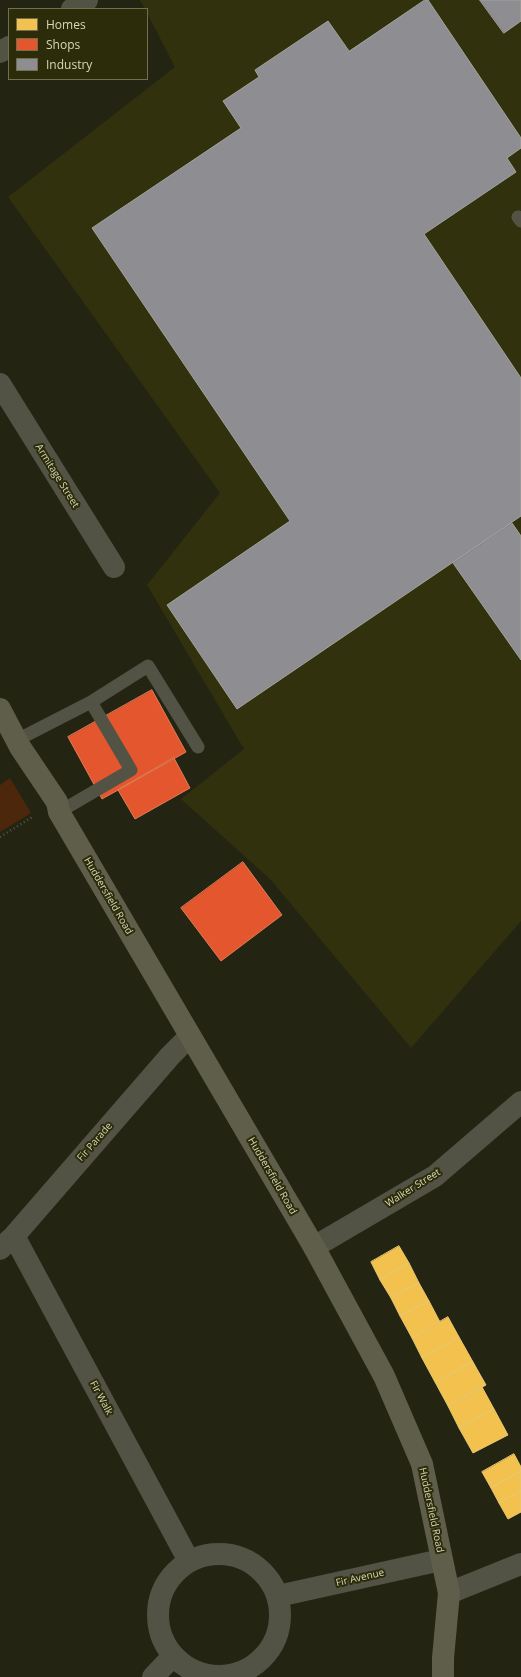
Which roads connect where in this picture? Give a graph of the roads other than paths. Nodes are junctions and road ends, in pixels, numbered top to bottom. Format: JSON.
{"nodes":[{"id":1,"x":87,"y":0,"type":"edge"},
{"id":2,"x":74,"y":8,"type":"edge"},
{"id":3,"x":0,"y":384,"type":"edge"},
{"id":4,"x":114,"y":567,"type":"dead end"},
{"id":5,"x":91,"y":702,"type":"junction"},
{"id":6,"x":0,"y":709,"type":"edge"},
{"id":7,"x":17,"y":740,"type":"junction"},
{"id":8,"x":198,"y":747,"type":"dead end"},
{"id":9,"x":58,"y":807,"type":"junction"},
{"id":10,"x":190,"y":1036,"type":"junction"},
{"id":11,"x":521,"y":1102,"type":"edge"},
{"id":12,"x":7,"y":1242,"type":"edge"},
{"id":13,"x":314,"y":1247,"type":"junction"},
{"id":14,"x":441,"y":1560,"type":"junction"},
{"id":15,"x":189,"y":1561,"type":"junction"},
{"id":16,"x":521,"y":1564,"type":"edge"},
{"id":17,"x":449,"y":1593,"type":"junction"},
{"id":18,"x":278,"y":1596,"type":"junction"},
{"id":19,"x":173,"y":1656,"type":"junction"},
{"id":20,"x":153,"y":1677,"type":"edge"},
{"id":21,"x":443,"y":1677,"type":"edge"}],
"edges":[{"from":1,"to":2,"type":"street"},
{"from":3,"to":4,"type":"street","name":"Armitage Street"},
{"from":5,"to":7,"type":"lane"},
{"from":5,"to":8,"type":"lane"},
{"from":5,"to":9,"type":"lane"},
{"from":6,"to":7,"type":"highway","name":"Huddersfield Road"},
{"from":7,"to":9,"type":"highway","name":"Huddersfield Road"},
{"from":9,"to":10,"type":"highway","name":"Huddersfield Road"},
{"from":10,"to":12,"type":"street","name":"Fir Parade"},
{"from":10,"to":13,"type":"highway","name":"Huddersfield Road"},
{"from":11,"to":13,"type":"street","name":"Walker Street"},
{"from":12,"to":15,"type":"street","name":"Fir Walk"},
{"from":13,"to":14,"type":"highway","name":"Huddersfield Road"},
{"from":14,"to":17,"type":"highway","name":"Huddersfield Road"},
{"from":14,"to":18,"type":"street","name":"Fir Avenue"},
{"from":15,"to":18,"type":"street"},
{"from":15,"to":19,"type":"street"},
{"from":16,"to":17,"type":"street"},
{"from":17,"to":21,"type":"highway","name":"Huddersfield Road"},
{"from":18,"to":19,"type":"street"},
{"from":19,"to":20,"type":"street"}]}
